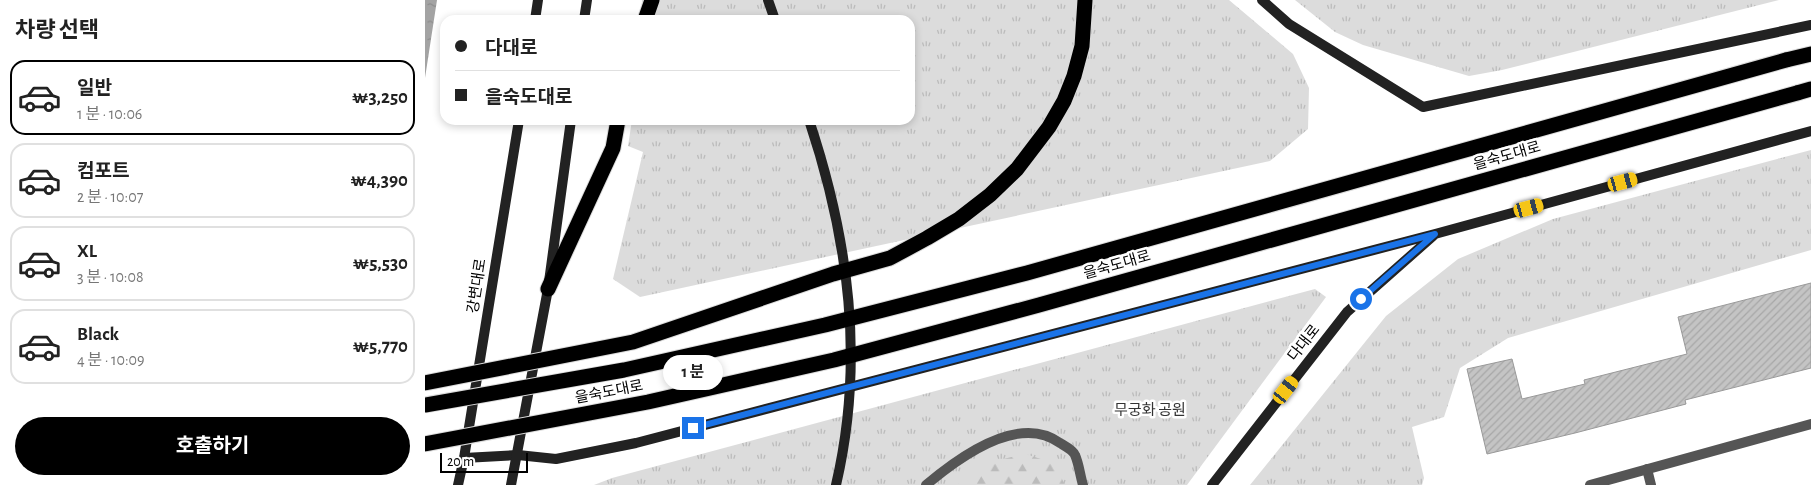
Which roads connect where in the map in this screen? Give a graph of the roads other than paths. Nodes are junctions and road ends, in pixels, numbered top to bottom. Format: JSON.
{"nodes":[{"id":1,"x":538,"y":0,"type":"edge"},
{"id":2,"x":587,"y":0,"type":"edge"},
{"id":3,"x":652,"y":0,"type":"edge"},
{"id":4,"x":768,"y":0,"type":"edge"},
{"id":5,"x":1085,"y":0,"type":"edge"},
{"id":6,"x":1262,"y":0,"type":"edge"},
{"id":7,"x":536,"y":15,"type":"edge"},
{"id":8,"x":585,"y":15,"type":"edge"},
{"id":9,"x":647,"y":15,"type":"edge"},
{"id":10,"x":773,"y":15,"type":"edge"},
{"id":11,"x":1811,"y":25,"type":"edge"},
{"id":12,"x":1811,"y":54,"type":"edge"},
{"id":13,"x":1804,"y":91,"type":"edge"},
{"id":14,"x":518,"y":125,"type":"edge"},
{"id":15,"x":570,"y":125,"type":"edge"},
{"id":16,"x":618,"y":125,"type":"edge"},
{"id":17,"x":811,"y":125,"type":"edge"},
{"id":18,"x":1811,"y":131,"type":"edge"},
{"id":19,"x":1435,"y":234,"type":"junction"},
{"id":20,"x":548,"y":289,"type":"junction"},
{"id":21,"x":425,"y":383,"type":"edge"},
{"id":22,"x":425,"y":405,"type":"edge"},
{"id":23,"x":1811,"y":424,"type":"edge"},
{"id":24,"x":425,"y":444,"type":"edge"},
{"id":25,"x":518,"y":455,"type":"junction"},
{"id":26,"x":465,"y":458,"type":"junction"},
{"id":27,"x":1647,"y":469,"type":"junction"},
{"id":28,"x":458,"y":485,"type":"edge"},
{"id":29,"x":511,"y":485,"type":"edge"},
{"id":30,"x":836,"y":485,"type":"edge"},
{"id":31,"x":926,"y":485,"type":"edge"},
{"id":32,"x":1083,"y":485,"type":"edge"},
{"id":33,"x":1212,"y":485,"type":"edge"},
{"id":34,"x":1589,"y":485,"type":"edge"},
{"id":35,"x":1651,"y":485,"type":"edge"}],
"edges":[{"from":1,"to":7,"type":"main road"},
{"from":2,"to":8,"type":"main road"},
{"from":3,"to":9,"type":"highway"},
{"from":4,"to":10,"type":"main road"},
{"from":5,"to":21,"type":"highway","bridge":true},
{"from":6,"to":11,"type":"main road"},
{"from":12,"to":22,"type":"highway","name":"을숙도대로","bridge":true},
{"from":13,"to":24,"type":"highway","name":"을숙도대로","bridge":true},
{"from":14,"to":26,"type":"main road","name":"강변대로"},
{"from":15,"to":20,"type":"main road"},
{"from":16,"to":20,"type":"highway"},
{"from":17,"to":30,"type":"main road","bridge":true},
{"from":18,"to":19,"type":"main road"},
{"from":19,"to":25,"type":"main road"},
{"from":19,"to":33,"type":"main road","name":"다대로"},
{"from":20,"to":25,"type":"main road"},
{"from":23,"to":27,"type":"street"},
{"from":25,"to":26,"type":"main road"},
{"from":25,"to":29,"type":"main road"},
{"from":26,"to":28,"type":"main road"},
{"from":27,"to":34,"type":"street"},
{"from":27,"to":35,"type":"street"},
{"from":31,"to":32,"type":"street"}]}
